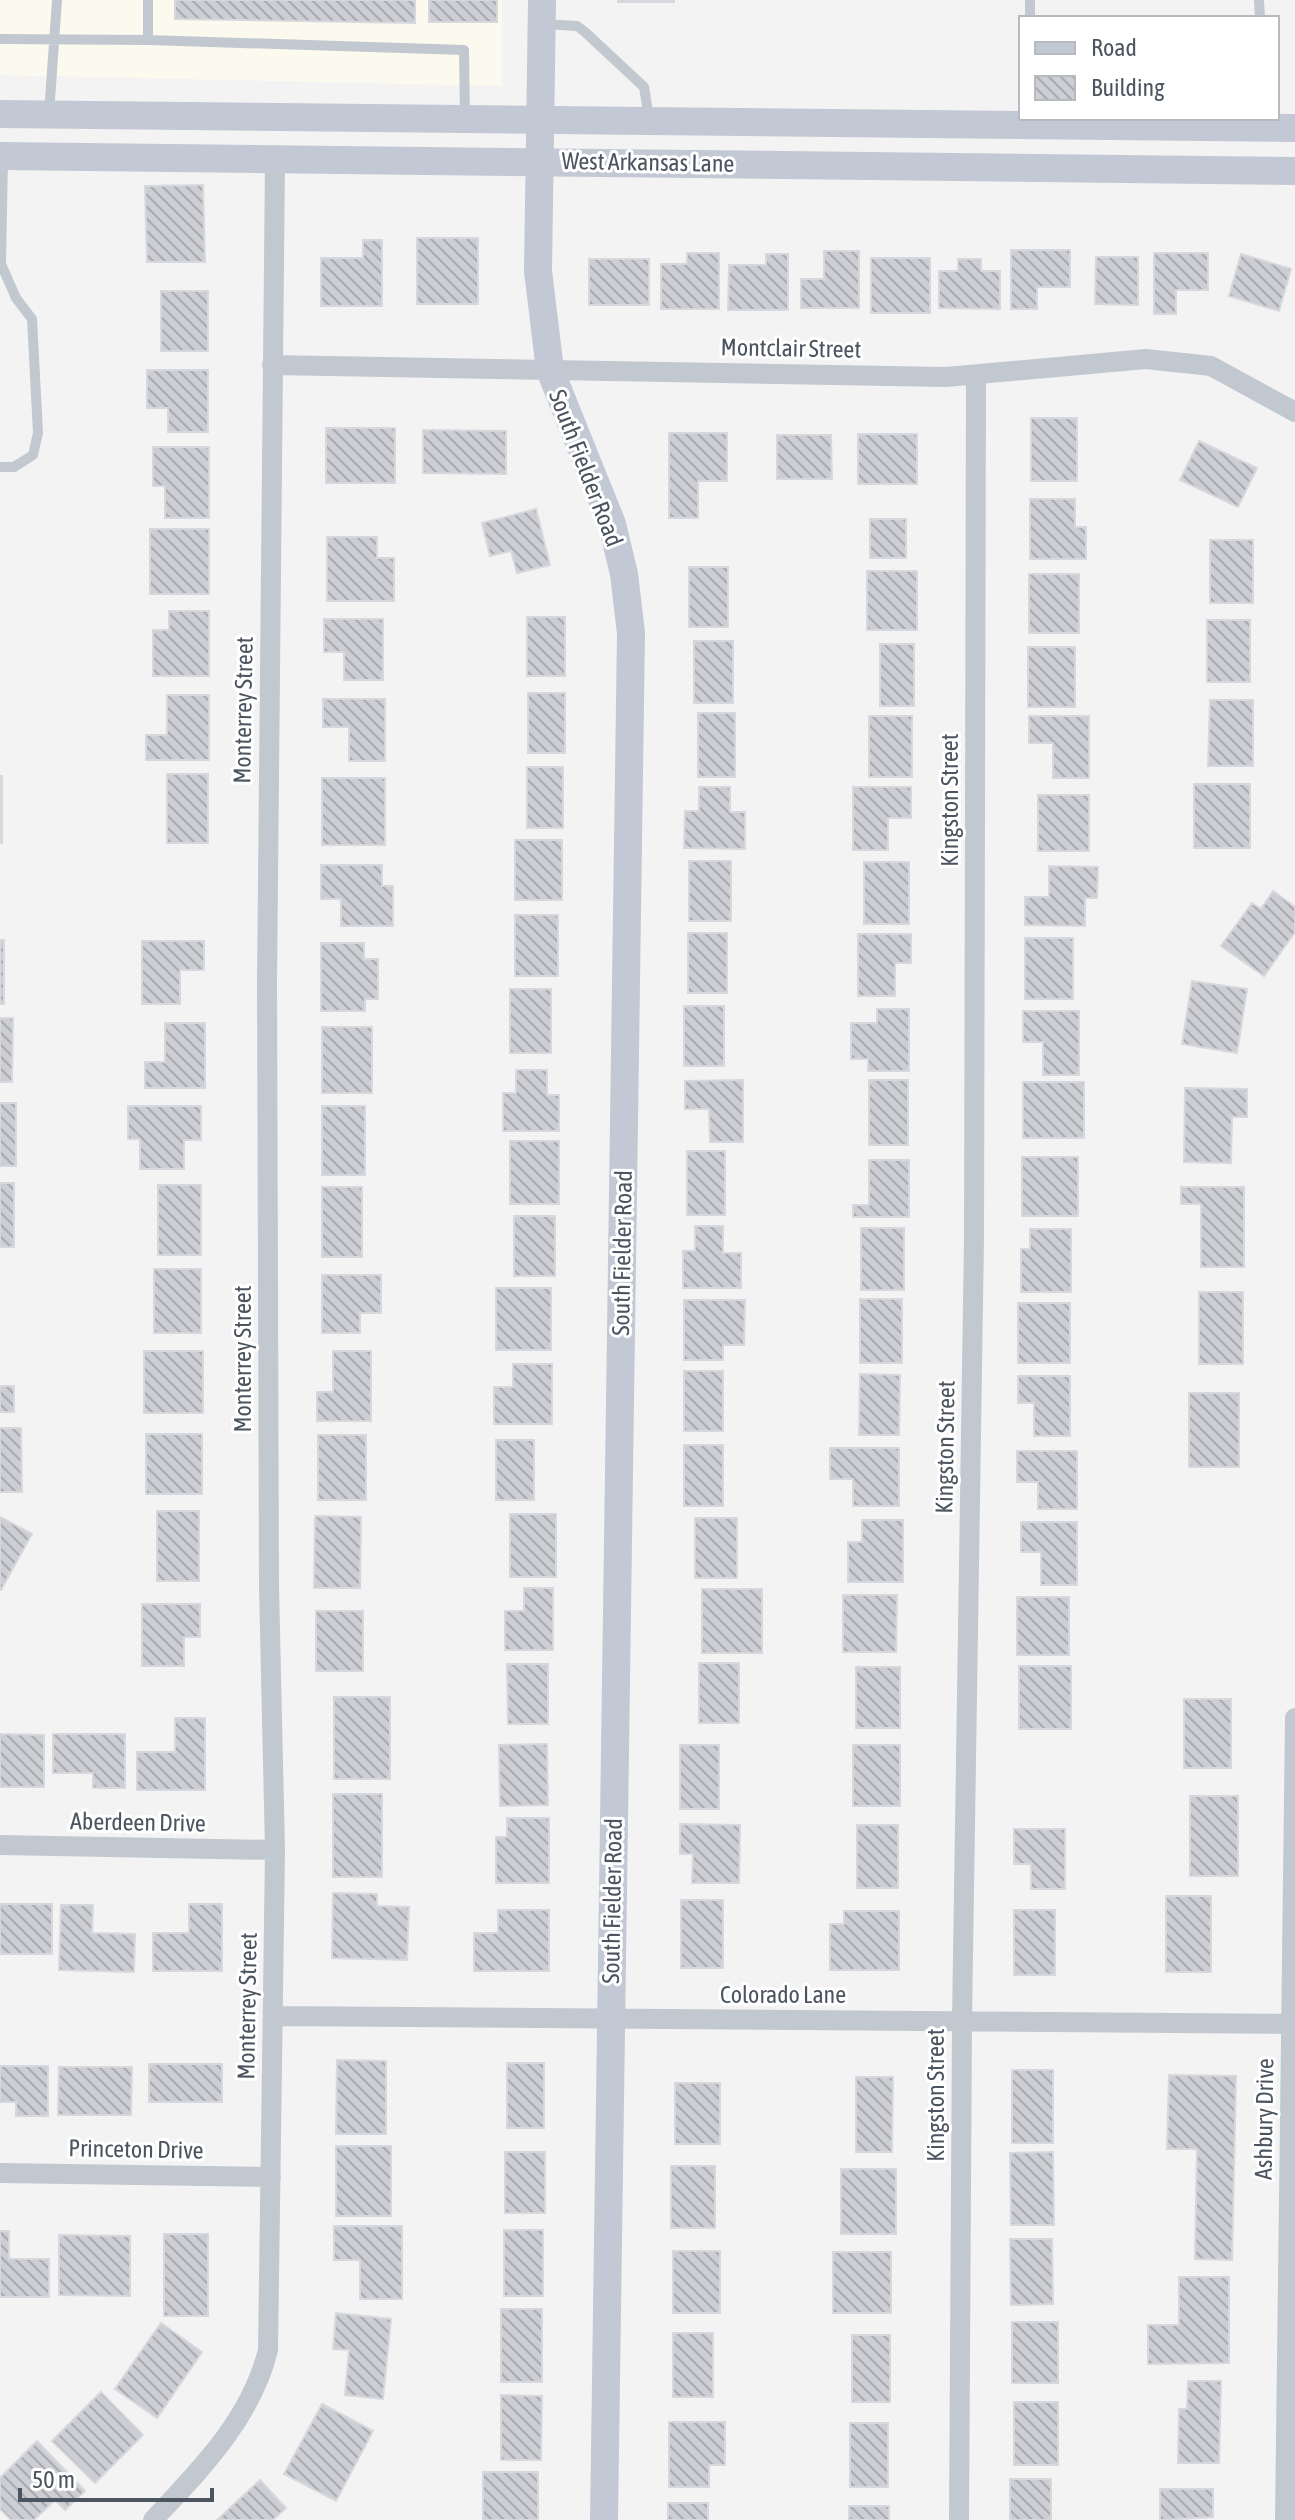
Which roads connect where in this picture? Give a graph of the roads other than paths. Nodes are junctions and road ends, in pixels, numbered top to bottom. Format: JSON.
{"nodes":[{"id":1,"x":57,"y":0,"type":"edge"},
{"id":2,"x":148,"y":0,"type":"edge"},
{"id":3,"x":542,"y":12,"type":"edge"},
{"id":4,"x":0,"y":39,"type":"edge"},
{"id":5,"x":148,"y":40,"type":"junction"},
{"id":6,"x":56,"y":41,"type":"junction"},
{"id":7,"x":0,"y":114,"type":"edge"},
{"id":8,"x":49,"y":115,"type":"junction"},
{"id":9,"x":465,"y":121,"type":"junction"},
{"id":10,"x":541,"y":122,"type":"junction"},
{"id":11,"x":1031,"y":122,"type":"edge"},
{"id":12,"x":649,"y":124,"type":"junction"},
{"id":13,"x":1278,"y":125,"type":"edge"},
{"id":14,"x":2,"y":156,"type":"edge"},
{"id":15,"x":275,"y":159,"type":"junction"},
{"id":16,"x":541,"y":160,"type":"junction"},
{"id":17,"x":1295,"y":171,"type":"edge"},
{"id":18,"x":272,"y":365,"type":"junction"},
{"id":19,"x":550,"y":370,"type":"junction"},
{"id":20,"x":976,"y":375,"type":"junction"},
{"id":21,"x":1295,"y":412,"type":"edge"},
{"id":22,"x":0,"y":467,"type":"edge"},
{"id":23,"x":1295,"y":1718,"type":"edge"},
{"id":24,"x":0,"y":1845,"type":"edge"},
{"id":25,"x":275,"y":1850,"type":"junction"},
{"id":26,"x":273,"y":2016,"type":"junction"},
{"id":27,"x":611,"y":2019,"type":"junction"},
{"id":28,"x":962,"y":2021,"type":"junction"},
{"id":29,"x":1292,"y":2024,"type":"junction"},
{"id":30,"x":0,"y":2173,"type":"edge"},
{"id":31,"x":271,"y":2177,"type":"junction"},
{"id":32,"x":1292,"y":2290,"type":"edge"},
{"id":33,"x":153,"y":2520,"type":"edge"},
{"id":34,"x":604,"y":2520,"type":"edge"},
{"id":35,"x":959,"y":2520,"type":"edge"},
{"id":36,"x":1285,"y":2520,"type":"edge"}],
"edges":[{"from":1,"to":6,"type":"lane"},
{"from":2,"to":5,"type":"lane"},
{"from":3,"to":10,"type":"main road","name":"South Fielder Road"},
{"from":3,"to":12,"type":"lane"},
{"from":4,"to":6,"type":"lane"},
{"from":5,"to":6,"type":"lane"},
{"from":5,"to":9,"type":"lane"},
{"from":6,"to":8,"type":"lane"},
{"from":7,"to":8,"type":"main road","name":"West Arkansas Lane"},
{"from":8,"to":9,"type":"main road","name":"West Arkansas Lane"},
{"from":9,"to":10,"type":"main road","name":"West Arkansas Lane"},
{"from":10,"to":12,"type":"main road","name":"West Arkansas Lane"},
{"from":10,"to":16,"type":"main road","name":"South Fielder Road"},
{"from":11,"to":12,"type":"main road","name":"West Arkansas Lane"},
{"from":11,"to":13,"type":"main road","name":"West Arkansas Lane"},
{"from":14,"to":15,"type":"main road","name":"West Arkansas Lane"},
{"from":14,"to":22,"type":"lane"},
{"from":15,"to":16,"type":"main road","name":"West Arkansas Lane"},
{"from":15,"to":18,"type":"street","name":"Monterrey Street"},
{"from":16,"to":17,"type":"main road","name":"West Arkansas Lane"},
{"from":16,"to":19,"type":"main road","name":"South Fielder Road"},
{"from":18,"to":19,"type":"street","name":"Montclair Street"},
{"from":18,"to":25,"type":"street","name":"Monterrey Street"},
{"from":19,"to":20,"type":"street","name":"Montclair Street"},
{"from":19,"to":27,"type":"main road","name":"South Fielder Road"},
{"from":20,"to":21,"type":"street","name":"Montclair Street"},
{"from":20,"to":28,"type":"street","name":"Kingston Street"},
{"from":23,"to":29,"type":"street","name":"Ashbury Drive"},
{"from":24,"to":25,"type":"street","name":"Aberdeen Drive"},
{"from":25,"to":26,"type":"street","name":"Monterrey Street"},
{"from":26,"to":27,"type":"street","name":"Colorado Lane"},
{"from":26,"to":31,"type":"street","name":"Monterrey Street"},
{"from":27,"to":28,"type":"street","name":"Colorado Lane"},
{"from":27,"to":34,"type":"main road","name":"South Fielder Road"},
{"from":28,"to":29,"type":"street","name":"Colorado Lane"},
{"from":28,"to":35,"type":"street","name":"Kingston Street"},
{"from":29,"to":32,"type":"street","name":"Ashbury Drive"},
{"from":30,"to":31,"type":"street","name":"Princeton Drive"},
{"from":31,"to":33,"type":"street","name":"Monterrey Street"},
{"from":32,"to":36,"type":"street","name":"Ashbury Drive"}]}
